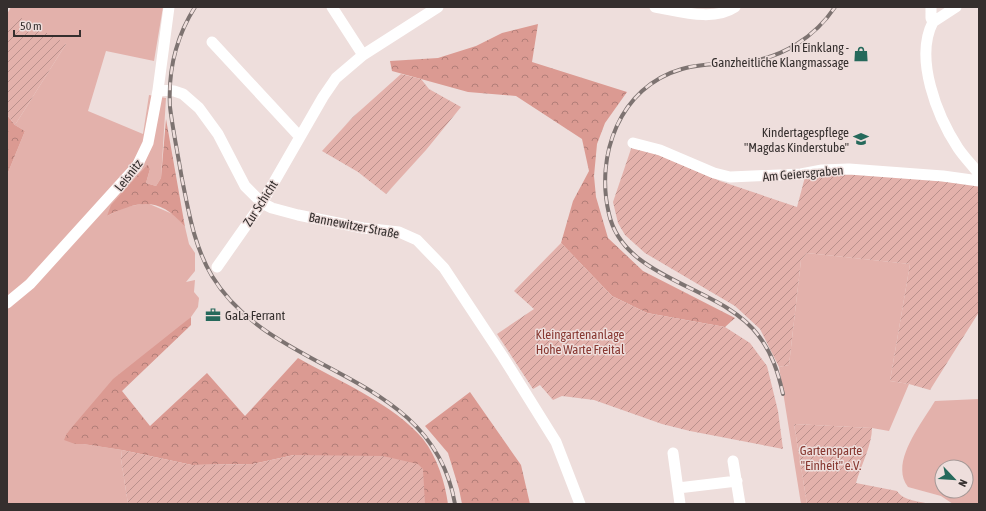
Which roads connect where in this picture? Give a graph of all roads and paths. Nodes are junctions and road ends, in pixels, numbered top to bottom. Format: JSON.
{"nodes":[{"id":1,"x":169,"y":7,"type":"edge"},
{"id":2,"x":332,"y":7,"type":"edge"},
{"id":3,"x":438,"y":7,"type":"edge"},
{"id":4,"x":654,"y":7,"type":"edge"},
{"id":5,"x":735,"y":7,"type":"edge"},
{"id":6,"x":931,"y":7,"type":"edge"},
{"id":7,"x":956,"y":7,"type":"edge"},
{"id":8,"x":668,"y":8,"type":"edge"},
{"id":9,"x":933,"y":22,"type":"junction"},
{"id":10,"x":212,"y":42,"type":"dead end"},
{"id":11,"x":364,"y":56,"type":"junction"},
{"id":12,"x":158,"y":90,"type":"junction"},
{"id":13,"x":300,"y":136,"type":"junction"},
{"id":14,"x":633,"y":143,"type":"dead end"},
{"id":15,"x":979,"y":174,"type":"edge"},
{"id":16,"x":979,"y":181,"type":"edge"},
{"id":17,"x":262,"y":203,"type":"junction"},
{"id":18,"x":217,"y":267,"type":"dead end"},
{"id":19,"x":7,"y":303,"type":"edge"},
{"id":20,"x":673,"y":453,"type":"dead end"},
{"id":21,"x":733,"y":461,"type":"dead end"},
{"id":22,"x":737,"y":481,"type":"junction"},
{"id":23,"x":678,"y":488,"type":"junction"},
{"id":24,"x":580,"y":504,"type":"edge"},
{"id":25,"x":680,"y":504,"type":"edge"},
{"id":26,"x":740,"y":504,"type":"edge"}],
"edges":[{"from":1,"to":12,"type":"street","name":"Leisnitz"},
{"from":2,"to":11,"type":"street"},
{"from":3,"to":11,"type":"street","name":"Zur Schicht"},
{"from":4,"to":8,"type":"street"},
{"from":5,"to":8,"type":"street"},
{"from":6,"to":9,"type":"street"},
{"from":7,"to":9,"type":"street"},
{"from":9,"to":15,"type":"street"},
{"from":10,"to":13,"type":"street"},
{"from":11,"to":13,"type":"street","name":"Zur Schicht"},
{"from":12,"to":17,"type":"street","name":"Bannewitzer Straße"},
{"from":12,"to":19,"type":"street","name":"Leisnitz"},
{"from":13,"to":17,"type":"street","name":"Zur Schicht"},
{"from":14,"to":16,"type":"street","name":"Am Geiersgraben"},
{"from":17,"to":18,"type":"street","name":"Zur Schicht"},
{"from":17,"to":24,"type":"street","name":"Bannewitzer Straße"},
{"from":20,"to":23,"type":"street"},
{"from":21,"to":22,"type":"street"},
{"from":22,"to":23,"type":"street"},
{"from":22,"to":26,"type":"street"},
{"from":23,"to":25,"type":"street"}]}
